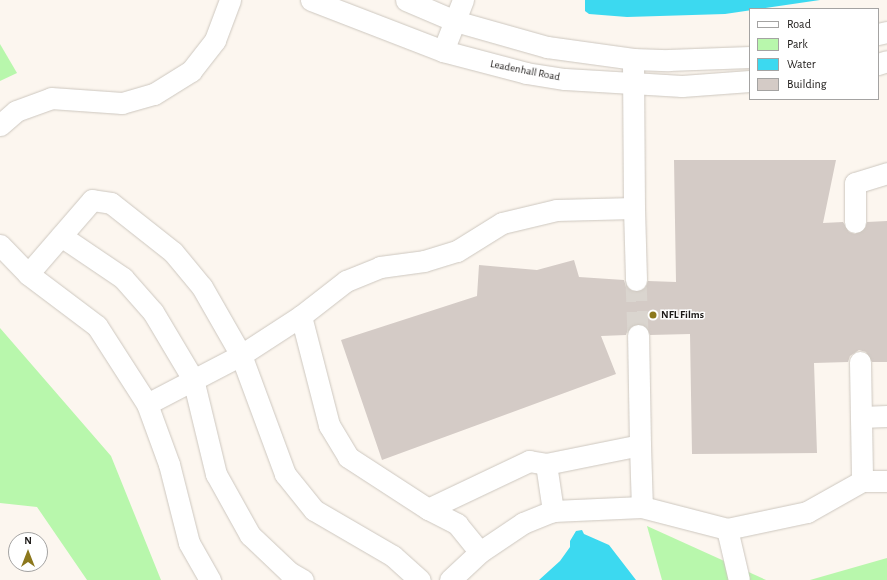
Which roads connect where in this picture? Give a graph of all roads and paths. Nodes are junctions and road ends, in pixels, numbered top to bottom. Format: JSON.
{"nodes":[{"id":1,"x":230,"y":0,"type":"edge"},
{"id":2,"x":311,"y":0,"type":"edge"},
{"id":3,"x":406,"y":0,"type":"edge"},
{"id":4,"x":463,"y":0,"type":"edge"},
{"id":5,"x":455,"y":21,"type":"junction"},
{"id":6,"x":443,"y":51,"type":"junction"},
{"id":7,"x":749,"y":57,"type":"edge"},
{"id":8,"x":634,"y":59,"type":"junction"},
{"id":9,"x":749,"y":82,"type":"edge"},
{"id":10,"x":634,"y":84,"type":"junction"},
{"id":11,"x":0,"y":125,"type":"edge"},
{"id":12,"x":887,"y":173,"type":"edge"},
{"id":13,"x":634,"y":208,"type":"junction"},
{"id":14,"x":855,"y":222,"type":"dead end"},
{"id":15,"x":61,"y":236,"type":"junction"},
{"id":16,"x":0,"y":244,"type":"edge"},
{"id":17,"x":28,"y":274,"type":"junction"},
{"id":18,"x":636,"y":280,"type":"tunnel mouth"},
{"id":19,"x":301,"y":316,"type":"junction"},
{"id":20,"x":638,"y":335,"type":"tunnel mouth"},
{"id":21,"x":241,"y":355,"type":"junction"},
{"id":22,"x":860,"y":362,"type":"dead end"},
{"id":23,"x":193,"y":379,"type":"junction"},
{"id":24,"x":147,"y":404,"type":"junction"},
{"id":25,"x":887,"y":416,"type":"edge"},
{"id":26,"x":861,"y":417,"type":"junction"},
{"id":27,"x":640,"y":445,"type":"junction"},
{"id":28,"x":546,"y":464,"type":"junction"},
{"id":29,"x":862,"y":481,"type":"junction"},
{"id":30,"x":887,"y":481,"type":"edge"},
{"id":31,"x":642,"y":507,"type":"junction"},
{"id":32,"x":428,"y":509,"type":"junction"},
{"id":33,"x":553,"y":511,"type":"junction"},
{"id":34,"x":727,"y":529,"type":"junction"},
{"id":35,"x":480,"y":552,"type":"junction"},
{"id":36,"x":210,"y":580,"type":"edge"},
{"id":37,"x":303,"y":580,"type":"edge"},
{"id":38,"x":420,"y":580,"type":"edge"},
{"id":39,"x":450,"y":580,"type":"edge"},
{"id":40,"x":739,"y":580,"type":"edge"}],
"edges":[{"from":1,"to":11,"type":"street"},
{"from":2,"to":6,"type":"street","name":"Leadenhall Road"},
{"from":3,"to":5,"type":"street"},
{"from":4,"to":5,"type":"street"},
{"from":5,"to":6,"type":"street"},
{"from":5,"to":8,"type":"street"},
{"from":6,"to":10,"type":"street","name":"Leadenhall Road"},
{"from":7,"to":8,"type":"street"},
{"from":8,"to":10,"type":"street"},
{"from":9,"to":10,"type":"street","name":"Leadenhall Road"},
{"from":10,"to":13,"type":"street"},
{"from":12,"to":14,"type":"street"},
{"from":13,"to":18,"type":"street"},
{"from":13,"to":19,"type":"street"},
{"from":15,"to":17,"type":"street"},
{"from":15,"to":21,"type":"street"},
{"from":15,"to":23,"type":"street"},
{"from":16,"to":17,"type":"street"},
{"from":17,"to":24,"type":"street"},
{"from":19,"to":21,"type":"street"},
{"from":19,"to":32,"type":"street"},
{"from":20,"to":27,"type":"street"},
{"from":21,"to":23,"type":"street"},
{"from":21,"to":38,"type":"street"},
{"from":22,"to":26,"type":"street"},
{"from":23,"to":24,"type":"street"},
{"from":23,"to":37,"type":"street"},
{"from":24,"to":36,"type":"street"},
{"from":25,"to":26,"type":"street"},
{"from":26,"to":29,"type":"street"},
{"from":27,"to":28,"type":"street"},
{"from":27,"to":31,"type":"street"},
{"from":28,"to":32,"type":"street"},
{"from":28,"to":33,"type":"street"},
{"from":29,"to":30,"type":"street"},
{"from":29,"to":34,"type":"street"},
{"from":31,"to":33,"type":"street"},
{"from":31,"to":34,"type":"street"},
{"from":32,"to":35,"type":"street"},
{"from":33,"to":35,"type":"street"},
{"from":34,"to":40,"type":"street"},
{"from":35,"to":39,"type":"street"}]}
